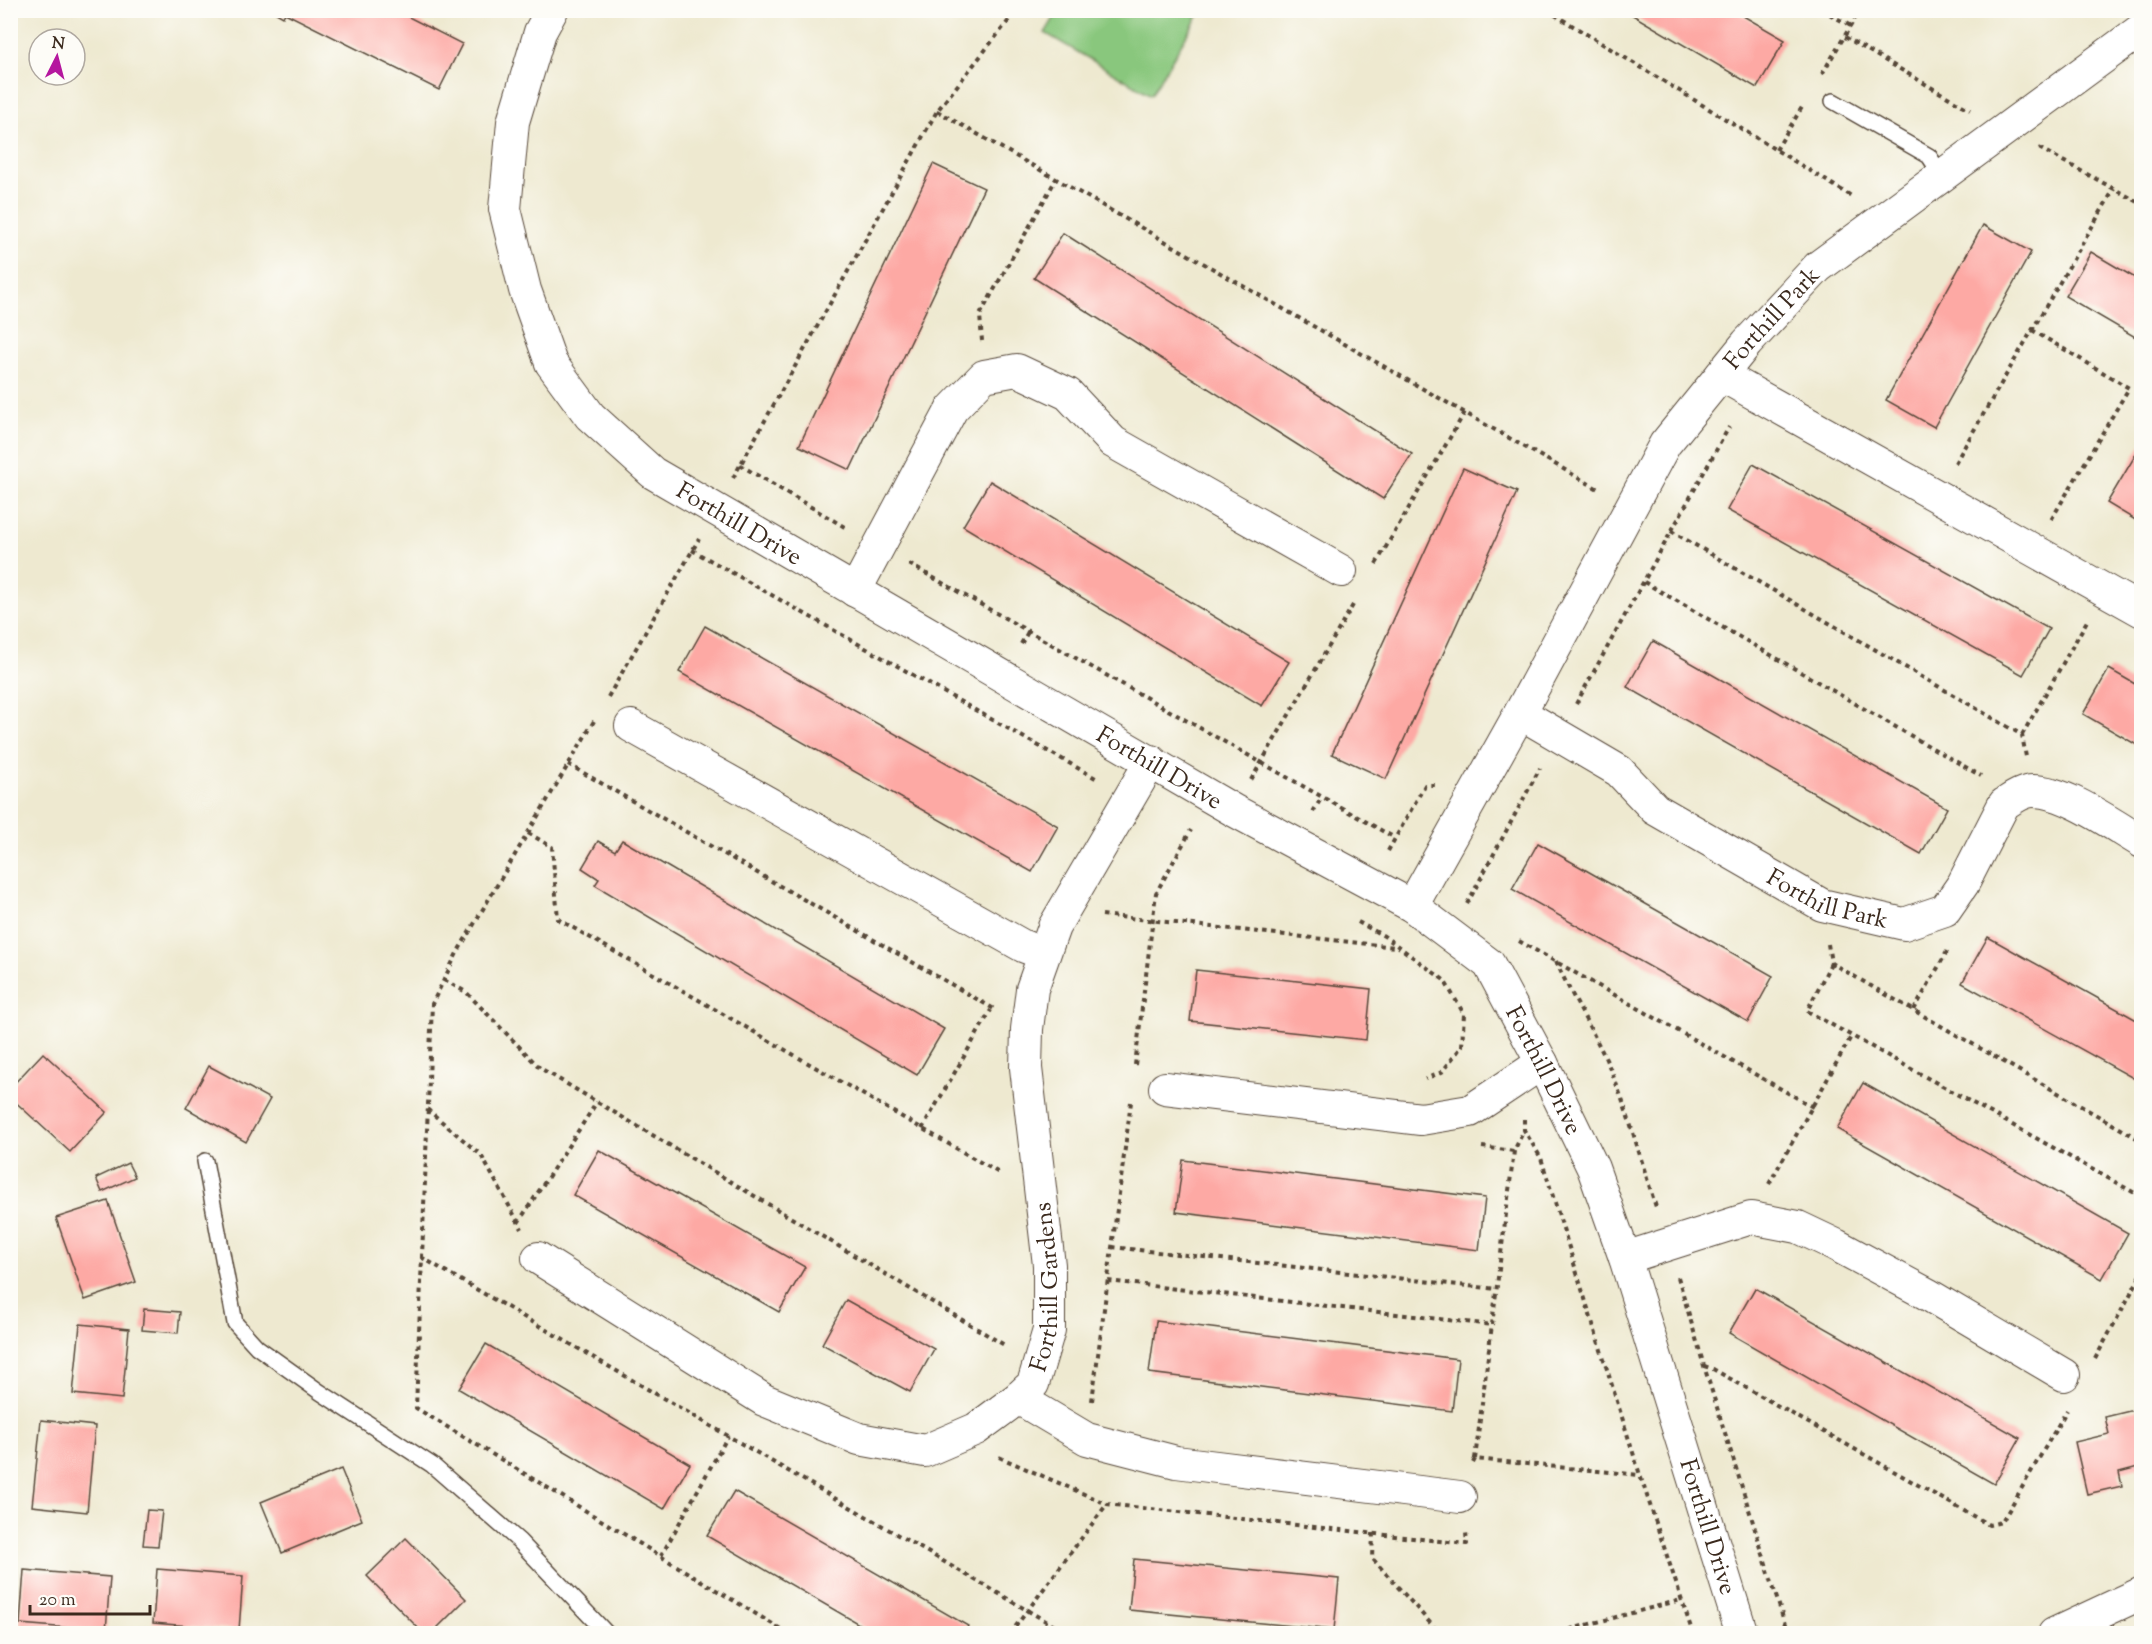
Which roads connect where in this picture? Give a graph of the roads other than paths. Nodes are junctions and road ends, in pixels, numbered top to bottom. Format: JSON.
{"nodes":[{"id":1,"x":552,"y":10,"type":"edge"},
{"id":2,"x":2142,"y":29,"type":"edge"},
{"id":3,"x":1833,"y":101,"type":"dead end"},
{"id":4,"x":1942,"y":176,"type":"junction"},
{"id":5,"x":1721,"y":375,"type":"junction"},
{"id":6,"x":1350,"y":583,"type":"road end"},
{"id":7,"x":855,"y":591,"type":"junction"},
{"id":8,"x":2142,"y":611,"type":"edge"},
{"id":9,"x":1520,"y":713,"type":"junction"},
{"id":10,"x":631,"y":726,"type":"dead end"},
{"id":11,"x":1151,"y":761,"type":"junction"},
{"id":12,"x":2142,"y":842,"type":"edge"},
{"id":13,"x":1412,"y":906,"type":"junction"},
{"id":14,"x":1044,"y":954,"type":"junction"},
{"id":15,"x":1533,"y":1069,"type":"junction"},
{"id":16,"x":1165,"y":1088,"type":"dead end"},
{"id":17,"x":206,"y":1161,"type":"dead end"},
{"id":18,"x":538,"y":1258,"type":"road end"},
{"id":19,"x":1625,"y":1258,"type":"junction"},
{"id":20,"x":2076,"y":1381,"type":"road end"},
{"id":21,"x":1018,"y":1398,"type":"junction"},
{"id":22,"x":1460,"y":1497,"type":"road end"},
{"id":23,"x":2142,"y":1593,"type":"edge"},
{"id":24,"x":607,"y":1634,"type":"edge"},
{"id":25,"x":1742,"y":1634,"type":"edge"},
{"id":26,"x":2054,"y":1634,"type":"edge"}],
"edges":[{"from":1,"to":7,"type":"street","name":"Forthill Drive"},
{"from":2,"to":4,"type":"street","name":"Forthill Park"},
{"from":3,"to":4,"type":"lane"},
{"from":4,"to":5,"type":"street","name":"Forthill Park"},
{"from":5,"to":8,"type":"street"},
{"from":5,"to":9,"type":"street","name":"Forthill Park"},
{"from":6,"to":7,"type":"street"},
{"from":7,"to":11,"type":"street","name":"Forthill Drive"},
{"from":9,"to":12,"type":"street","name":"Forthill Park"},
{"from":9,"to":13,"type":"street","name":"Forthill Park"},
{"from":10,"to":14,"type":"street"},
{"from":11,"to":13,"type":"street","name":"Forthill Drive"},
{"from":11,"to":14,"type":"street","name":"Forthill Gardens"},
{"from":13,"to":15,"type":"street","name":"Forthill Drive"},
{"from":14,"to":21,"type":"street","name":"Forthill Gardens"},
{"from":15,"to":16,"type":"street"},
{"from":15,"to":19,"type":"street","name":"Forthill Drive"},
{"from":17,"to":24,"type":"lane"},
{"from":18,"to":21,"type":"street","name":"Forthill Gardens"},
{"from":19,"to":20,"type":"street"},
{"from":19,"to":25,"type":"street","name":"Forthill Drive"},
{"from":21,"to":22,"type":"street"},
{"from":23,"to":26,"type":"street"}]}
